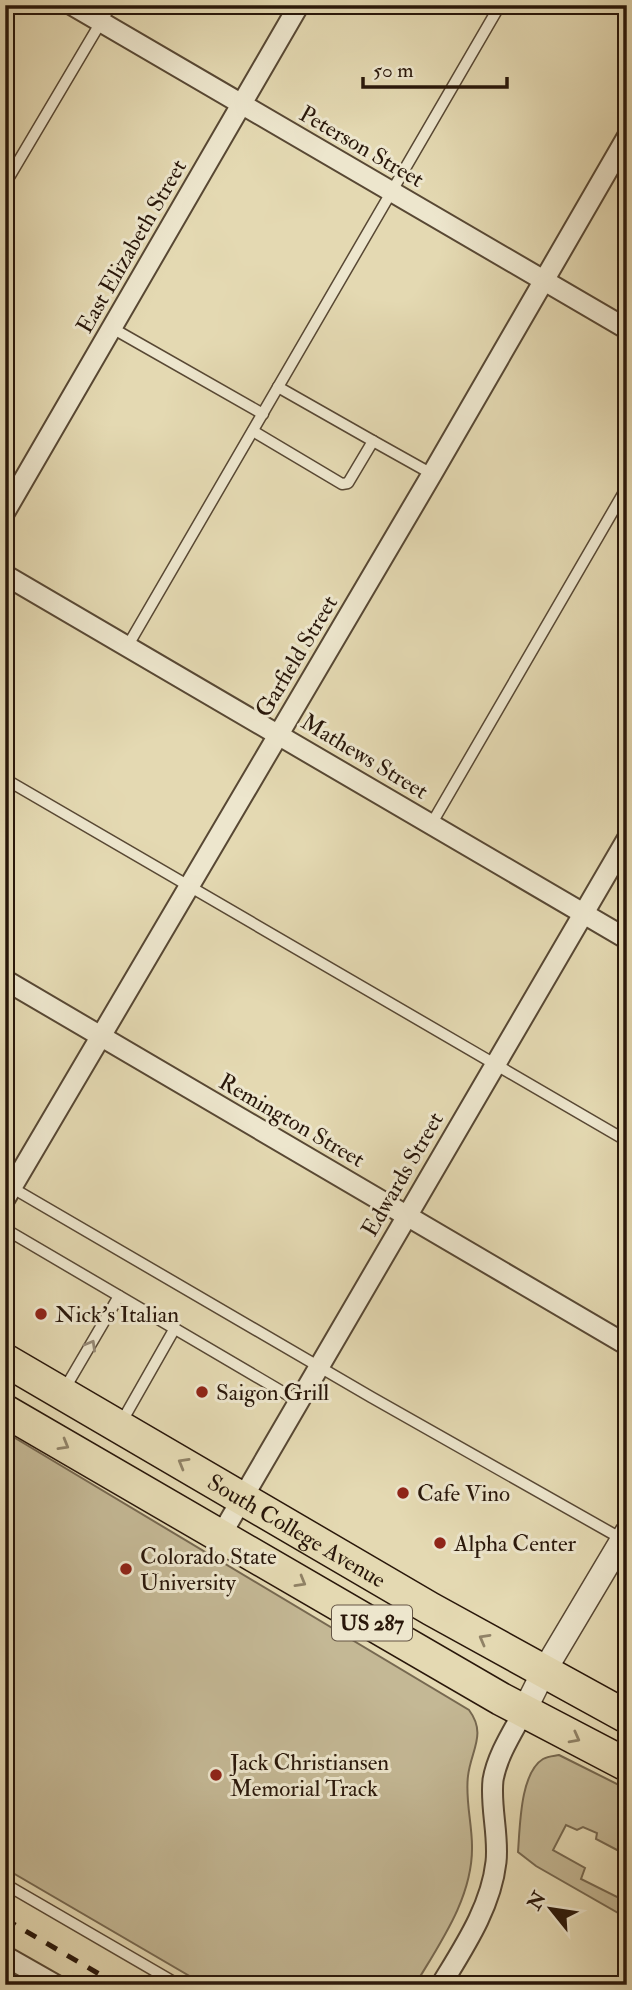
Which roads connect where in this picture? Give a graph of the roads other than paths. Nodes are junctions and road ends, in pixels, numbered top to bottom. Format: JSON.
{"nodes":[{"id":1,"x":72,"y":5,"type":"edge"},
{"id":2,"x":299,"y":5,"type":"edge"},
{"id":3,"x":500,"y":5,"type":"edge"},
{"id":4,"x":106,"y":14,"type":"edge"},
{"id":5,"x":242,"y":104,"type":"junction"},
{"id":6,"x":627,"y":137,"type":"edge"},
{"id":7,"x":5,"y":184,"type":"edge"},
{"id":8,"x":393,"y":192,"type":"junction"},
{"id":9,"x":545,"y":281,"type":"junction"},
{"id":10,"x":112,"y":328,"type":"junction"},
{"id":11,"x":627,"y":329,"type":"edge"},
{"id":12,"x":278,"y":387,"type":"junction"},
{"id":13,"x":263,"y":414,"type":"junction"},
{"id":14,"x":253,"y":431,"type":"junction"},
{"id":15,"x":373,"y":441,"type":"junction"},
{"id":16,"x":432,"y":474,"type":"junction"},
{"id":17,"x":627,"y":487,"type":"edge"},
{"id":18,"x":5,"y":512,"type":"edge"},
{"id":19,"x":5,"y":575,"type":"edge"},
{"id":20,"x":127,"y":647,"type":"junction"},
{"id":21,"x":279,"y":733,"type":"junction"},
{"id":22,"x":5,"y":779,"type":"edge"},
{"id":23,"x":432,"y":823,"type":"junction"},
{"id":24,"x":627,"y":839,"type":"edge"},
{"id":25,"x":188,"y":887,"type":"junction"},
{"id":26,"x":583,"y":913,"type":"junction"},
{"id":27,"x":627,"y":939,"type":"edge"},
{"id":28,"x":5,"y":981,"type":"edge"},
{"id":29,"x":99,"y":1036,"type":"junction"},
{"id":30,"x":495,"y":1064,"type":"junction"},
{"id":31,"x":627,"y":1141,"type":"edge"},
{"id":32,"x":7,"y":1190,"type":"edge"},
{"id":33,"x":407,"y":1216,"type":"junction"},
{"id":34,"x":5,"y":1229,"type":"edge"},
{"id":35,"x":119,"y":1296,"type":"junction"},
{"id":36,"x":175,"y":1328,"type":"junction"},
{"id":37,"x":627,"y":1345,"type":"edge"},
{"id":38,"x":5,"y":1360,"type":"edge"},
{"id":39,"x":319,"y":1366,"type":"junction"},
{"id":40,"x":62,"y":1393,"type":"junction"},
{"id":41,"x":298,"y":1401,"type":"junction"},
{"id":42,"x":5,"y":1411,"type":"edge"},
{"id":43,"x":120,"y":1426,"type":"junction"},
{"id":44,"x":242,"y":1498,"type":"junction"},
{"id":45,"x":220,"y":1535,"type":"junction"},
{"id":46,"x":625,"y":1537,"type":"edge"},
{"id":47,"x":543,"y":1673,"type":"junction"},
{"id":48,"x":524,"y":1711,"type":"junction"},
{"id":49,"x":627,"y":1717,"type":"edge"},
{"id":50,"x":627,"y":1765,"type":"edge"},
{"id":51,"x":5,"y":1884,"type":"edge"},
{"id":52,"x":5,"y":1956,"type":"edge"},
{"id":53,"x":56,"y":1985,"type":"edge"},
{"id":54,"x":179,"y":1985,"type":"edge"},
{"id":55,"x":442,"y":1985,"type":"edge"}],
"edges":[{"from":1,"to":4,"type":"street","name":"Peterson Street"},
{"from":2,"to":5,"type":"street","name":"East Elizabeth Street"},
{"from":3,"to":8,"type":"lane"},
{"from":4,"to":5,"type":"street","name":"Peterson Street"},
{"from":4,"to":7,"type":"lane"},
{"from":5,"to":8,"type":"street","name":"Peterson Street"},
{"from":5,"to":10,"type":"street","name":"East Elizabeth Street"},
{"from":6,"to":9,"type":"street","name":"Garfield Street"},
{"from":8,"to":9,"type":"street","name":"Peterson Street"},
{"from":8,"to":12,"type":"lane"},
{"from":9,"to":11,"type":"street","name":"Peterson Street"},
{"from":9,"to":16,"type":"street","name":"Garfield Street"},
{"from":10,"to":13,"type":"lane"},
{"from":10,"to":18,"type":"street","name":"East Elizabeth Street"},
{"from":12,"to":13,"type":"lane"},
{"from":12,"to":15,"type":"lane"},
{"from":13,"to":14,"type":"lane"},
{"from":14,"to":15,"type":"lane"},
{"from":14,"to":20,"type":"lane"},
{"from":15,"to":16,"type":"lane"},
{"from":16,"to":21,"type":"street","name":"Garfield Street"},
{"from":17,"to":23,"type":"lane"},
{"from":19,"to":20,"type":"street","name":"Mathews Street"},
{"from":20,"to":21,"type":"street","name":"Mathews Street"},
{"from":21,"to":23,"type":"street","name":"Mathews Street"},
{"from":21,"to":25,"type":"street","name":"Garfield Street"},
{"from":22,"to":25,"type":"lane"},
{"from":23,"to":26,"type":"street","name":"Mathews Street"},
{"from":24,"to":26,"type":"street","name":"Edwards Street"},
{"from":25,"to":29,"type":"street","name":"Garfield Street"},
{"from":25,"to":30,"type":"lane"},
{"from":26,"to":27,"type":"street","name":"Mathews Street"},
{"from":26,"to":30,"type":"street","name":"Edwards Street"},
{"from":28,"to":29,"type":"street","name":"Remington Street"},
{"from":29,"to":32,"type":"street","name":"Garfield Street"},
{"from":29,"to":33,"type":"street","name":"Remington Street"},
{"from":30,"to":31,"type":"lane"},
{"from":30,"to":33,"type":"street","name":"Edwards Street"},
{"from":32,"to":39,"type":"lane"},
{"from":33,"to":37,"type":"street","name":"Remington Street"},
{"from":33,"to":39,"type":"street","name":"Edwards Street"},
{"from":34,"to":35,"type":"lane"},
{"from":35,"to":36,"type":"lane"},
{"from":40,"to":35,"type":"lane","one_way":true},
{"from":36,"to":41,"type":"lane"},
{"from":36,"to":43,"type":"lane"},
{"from":38,"to":40,"type":"highway","name":"South College Avenue","number":"US 287"},
{"from":39,"to":41,"type":"street","name":"Edwards Street"},
{"from":39,"to":46,"type":"lane"},
{"from":40,"to":43,"type":"highway","name":"South College Avenue","number":"US 287"},
{"from":41,"to":44,"type":"street","name":"Edwards Street"},
{"from":42,"to":45,"type":"highway","name":"South College Avenue","number":"US 287","one_way":true},
{"from":44,"to":43,"type":"highway","name":"South College Avenue","number":"US 287","one_way":true},
{"from":44,"to":45,"type":"street","name":"Edwards Street"},
{"from":47,"to":44,"type":"highway","name":"South College Avenue","number":"US 287","one_way":true},
{"from":45,"to":48,"type":"highway","name":"South College Avenue","number":"US 287","one_way":true},
{"from":46,"to":47,"type":"street"},
{"from":47,"to":48,"type":"street"},
{"from":47,"to":49,"type":"highway","name":"South College Avenue","number":"US 287"},
{"from":48,"to":50,"type":"highway","name":"South College Avenue","number":"US 287","one_way":true},
{"from":48,"to":55,"type":"street"},
{"from":51,"to":54,"type":"lane"},
{"from":52,"to":53,"type":"street"}]}
